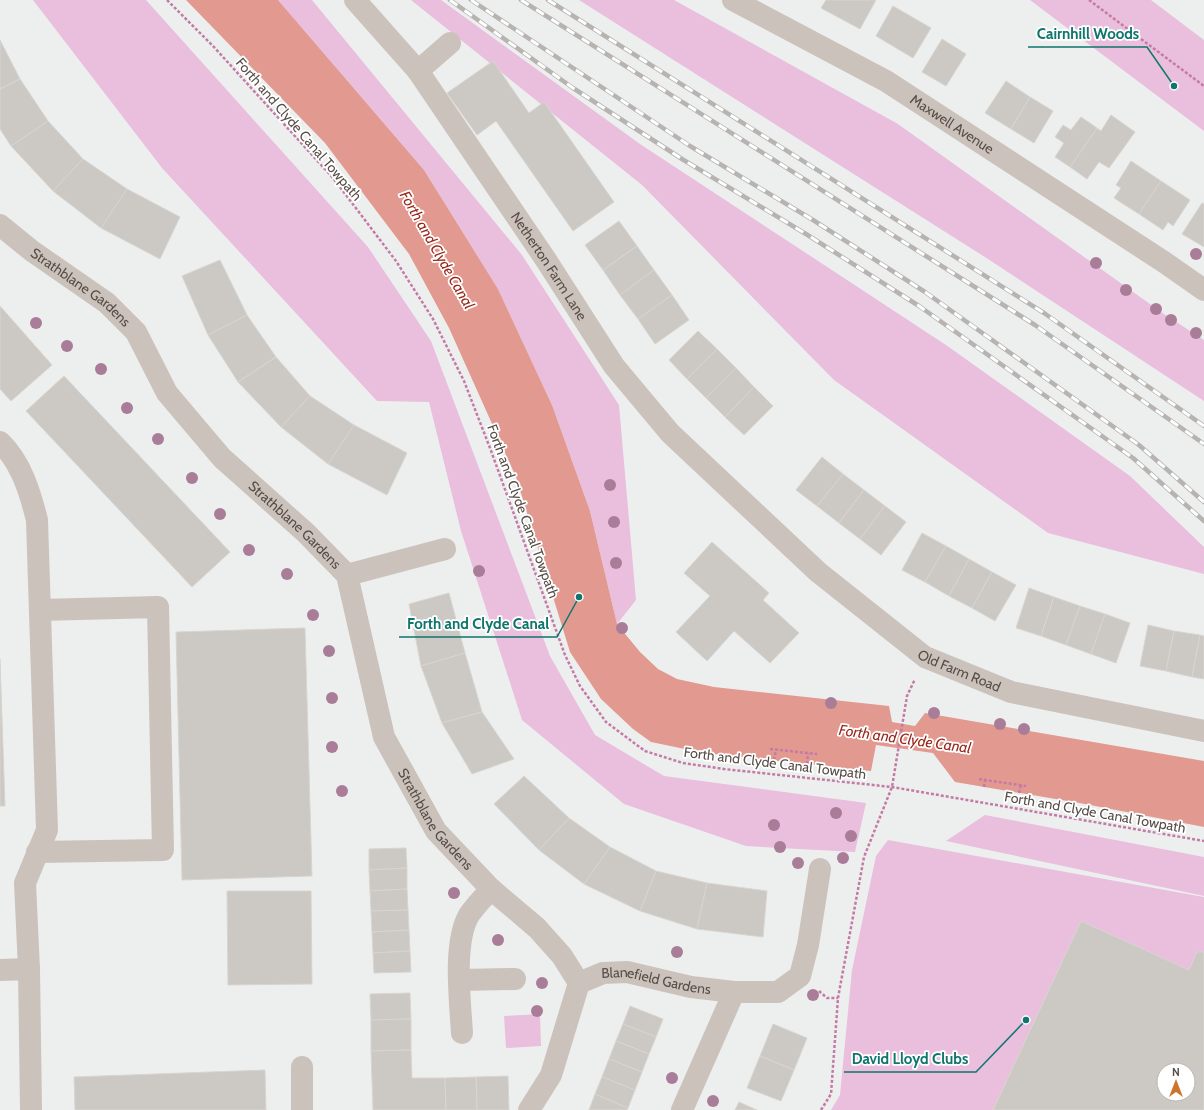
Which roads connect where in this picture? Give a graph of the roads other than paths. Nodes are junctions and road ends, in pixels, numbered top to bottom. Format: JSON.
{"nodes":[{"id":1,"x":355,"y":0,"type":"edge"},
{"id":2,"x":733,"y":0,"type":"edge"},
{"id":3,"x":450,"y":43,"type":"dead end"},
{"id":4,"x":418,"y":71,"type":"junction"},
{"id":5,"x":0,"y":225,"type":"edge"},
{"id":6,"x":1204,"y":290,"type":"edge"},
{"id":7,"x":0,"y":442,"type":"edge"},
{"id":8,"x":760,"y":518,"type":"joint"},
{"id":9,"x":445,"y":550,"type":"dead end"},
{"id":10,"x":347,"y":575,"type":"junction"},
{"id":11,"x":40,"y":610,"type":"junction"},
{"id":12,"x":1204,"y":731,"type":"edge"},
{"id":13,"x":37,"y":852,"type":"junction"},
{"id":14,"x":820,"y":870,"type":"dead end"},
{"id":15,"x":491,"y":889,"type":"junction"},
{"id":16,"x":29,"y":969,"type":"junction"},
{"id":17,"x":0,"y":970,"type":"edge"},
{"id":18,"x":515,"y":979,"type":"dead end"},
{"id":19,"x":459,"y":980,"type":"junction"},
{"id":20,"x":579,"y":983,"type":"junction"},
{"id":21,"x":734,"y":992,"type":"junction"},
{"id":22,"x":462,"y":1033,"type":"dead end"},
{"id":23,"x":302,"y":1067,"type":"dead end"},
{"id":24,"x":31,"y":1110,"type":"edge"},
{"id":25,"x":302,"y":1110,"type":"edge"},
{"id":26,"x":529,"y":1110,"type":"edge"},
{"id":27,"x":682,"y":1110,"type":"edge"}],
"edges":[{"from":1,"to":4,"type":"street","name":"Netherton Farm Lane"},
{"from":2,"to":6,"type":"street","name":"Maxwell Avenue"},
{"from":3,"to":4,"type":"street"},
{"from":4,"to":8,"type":"street","name":"Netherton Farm Lane"},
{"from":5,"to":10,"type":"street","name":"Strathblane Gardens"},
{"from":7,"to":11,"type":"street"},
{"from":8,"to":12,"type":"street","name":"Old Farm Road"},
{"from":9,"to":10,"type":"street"},
{"from":10,"to":15,"type":"street","name":"Strathblane Gardens"},
{"from":11,"to":13,"type":"street"},
{"from":11,"to":13,"type":"street"},
{"from":13,"to":16,"type":"street"},
{"from":14,"to":21,"type":"street","name":"Blanefield Gardens"},
{"from":15,"to":19,"type":"street"},
{"from":15,"to":20,"type":"street","name":"Strathblane Gardens"},
{"from":16,"to":17,"type":"street"},
{"from":16,"to":24,"type":"street"},
{"from":18,"to":19,"type":"street"},
{"from":19,"to":22,"type":"street"},
{"from":20,"to":21,"type":"street","name":"Blanefield Gardens"},
{"from":20,"to":26,"type":"street"},
{"from":21,"to":27,"type":"street","name":"Blanefield Gardens"},
{"from":23,"to":25,"type":"street"}]}
